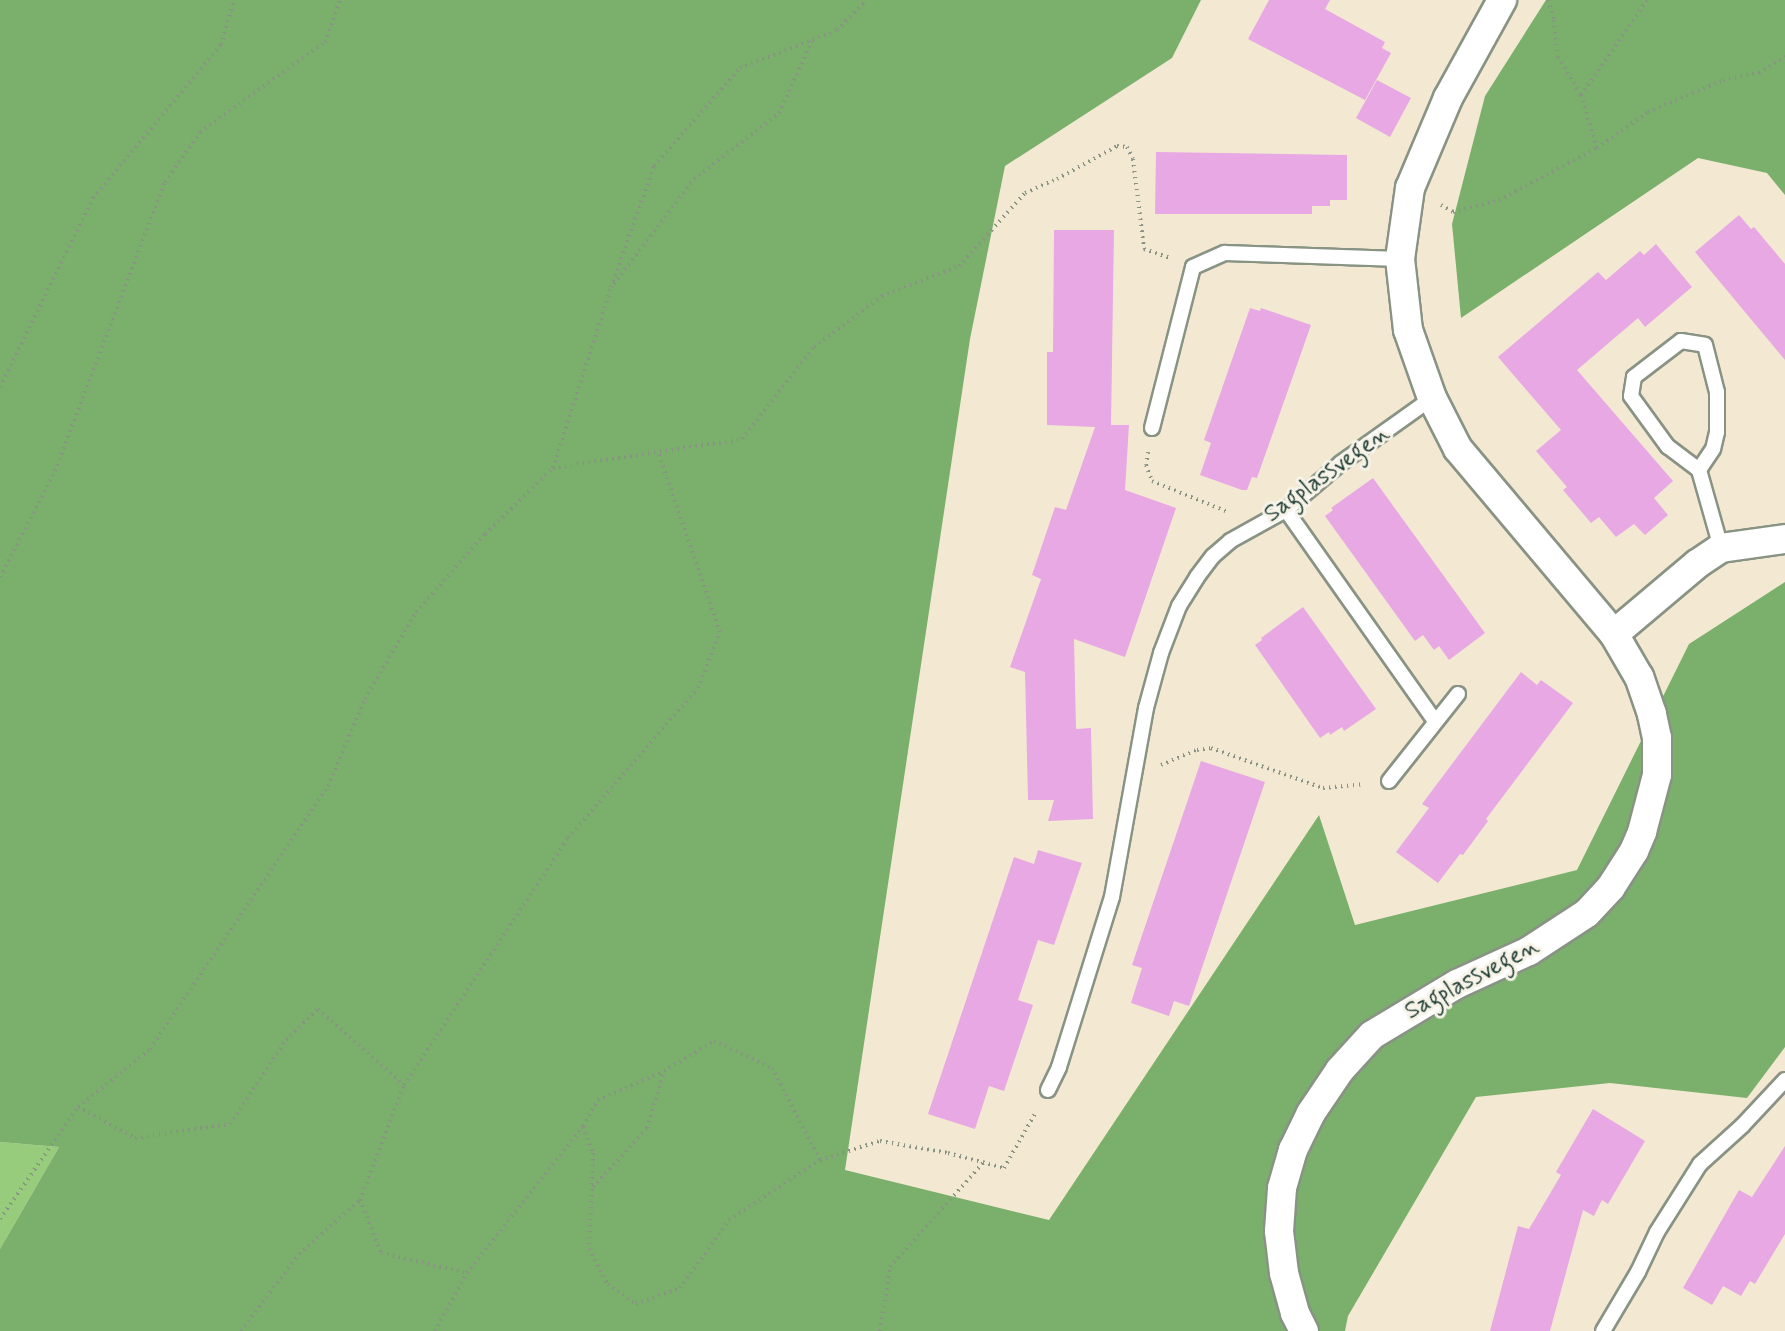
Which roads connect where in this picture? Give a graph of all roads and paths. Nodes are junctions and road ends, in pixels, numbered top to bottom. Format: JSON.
{"nodes":[{"id":1,"x":234,"y":0,"type":"edge"},
{"id":2,"x":340,"y":0,"type":"edge"},
{"id":3,"x":867,"y":0,"type":"edge"},
{"id":4,"x":1502,"y":0,"type":"edge"},
{"id":5,"x":1548,"y":0,"type":"edge"},
{"id":6,"x":1647,"y":0,"type":"edge"},
{"id":7,"x":812,"y":40,"type":"junction"},
{"id":8,"x":1785,"y":57,"type":"edge"},
{"id":9,"x":1581,"y":95,"type":"junction"},
{"id":10,"x":1597,"y":148,"type":"junction"},
{"id":11,"x":1436,"y":202,"type":"dead end"},
{"id":12,"x":1400,"y":259,"type":"junction"},
{"id":13,"x":1193,"y":267,"type":"junction"},
{"id":14,"x":611,"y":287,"type":"junction"},
{"id":15,"x":0,"y":387,"type":"edge"},
{"id":16,"x":1432,"y":398,"type":"junction"},
{"id":17,"x":1152,"y":428,"type":"joint"},
{"id":18,"x":658,"y":452,"type":"junction"},
{"id":19,"x":553,"y":468,"type":"junction"},
{"id":20,"x":1699,"y":470,"type":"junction"},
{"id":21,"x":1286,"y":510,"type":"junction"},
{"id":22,"x":1259,"y":524,"type":"junction"},
{"id":23,"x":1785,"y":539,"type":"edge"},
{"id":24,"x":1721,"y":548,"type":"junction"},
{"id":25,"x":0,"y":577,"type":"edge"},
{"id":26,"x":1614,"y":634,"type":"junction"},
{"id":27,"x":1458,"y":694,"type":"dead end"},
{"id":28,"x":1435,"y":721,"type":"junction"},
{"id":29,"x":1135,"y":775,"type":"junction"},
{"id":30,"x":1389,"y":781,"type":"joint"},
{"id":31,"x":664,"y":1071,"type":"junction"},
{"id":32,"x":1785,"y":1080,"type":"edge"},
{"id":33,"x":404,"y":1085,"type":"junction"},
{"id":34,"x":1048,"y":1090,"type":"joint"},
{"id":35,"x":78,"y":1107,"type":"junction"},
{"id":36,"x":583,"y":1126,"type":"junction"},
{"id":37,"x":820,"y":1160,"type":"junction"},
{"id":38,"x":984,"y":1162,"type":"junction"},
{"id":39,"x":592,"y":1188,"type":"junction"},
{"id":40,"x":360,"y":1200,"type":"junction"},
{"id":41,"x":0,"y":1219,"type":"edge"},
{"id":42,"x":467,"y":1273,"type":"junction"},
{"id":43,"x":242,"y":1331,"type":"edge"},
{"id":44,"x":435,"y":1331,"type":"edge"},
{"id":45,"x":880,"y":1331,"type":"edge"},
{"id":46,"x":1304,"y":1331,"type":"edge"},
{"id":47,"x":1603,"y":1331,"type":"edge"}],
"edges":[{"from":1,"to":15,"type":"path"},
{"from":2,"to":25,"type":"path"},
{"from":3,"to":7,"type":"path"},
{"from":4,"to":12,"type":"street","name":"Sagplassvegen"},
{"from":5,"to":9,"type":"path"},
{"from":6,"to":9,"type":"path"},
{"from":7,"to":14,"type":"path"},
{"from":7,"to":14,"type":"path"},
{"from":8,"to":10,"type":"path"},
{"from":9,"to":10,"type":"path"},
{"from":10,"to":11,"type":"path"},
{"from":12,"to":13,"type":"lane"},
{"from":12,"to":16,"type":"street","name":"Sagplassvegen"},
{"from":13,"to":17,"type":"lane"},
{"from":13,"to":18,"type":"path"},
{"from":14,"to":19,"type":"path"},
{"from":16,"to":21,"type":"lane","name":"Sagplassvegen"},
{"from":16,"to":26,"type":"street","name":"Sagplassvegen"},
{"from":17,"to":22,"type":"path"},
{"from":18,"to":19,"type":"path"},
{"from":18,"to":33,"type":"path"},
{"from":19,"to":35,"type":"path"},
{"from":20,"to":20,"type":"lane"},
{"from":20,"to":24,"type":"lane"},
{"from":21,"to":22,"type":"lane","name":"Sagplassvegen"},
{"from":21,"to":28,"type":"lane"},
{"from":22,"to":29,"type":"lane","name":"Sagplassvegen"},
{"from":23,"to":24,"type":"street"},
{"from":24,"to":26,"type":"street"},
{"from":26,"to":46,"type":"street","name":"Sagplassvegen"},
{"from":27,"to":28,"type":"lane"},
{"from":28,"to":30,"type":"lane"},
{"from":29,"to":30,"type":"path"},
{"from":29,"to":34,"type":"lane","name":"Sagplassvegen"},
{"from":31,"to":36,"type":"path"},
{"from":31,"to":37,"type":"path"},
{"from":31,"to":39,"type":"path"},
{"from":32,"to":47,"type":"lane"},
{"from":33,"to":35,"type":"path"},
{"from":33,"to":40,"type":"path"},
{"from":34,"to":38,"type":"path"},
{"from":35,"to":41,"type":"path"},
{"from":36,"to":39,"type":"path"},
{"from":36,"to":42,"type":"path"},
{"from":37,"to":38,"type":"path"},
{"from":37,"to":39,"type":"path"},
{"from":38,"to":45,"type":"path"},
{"from":40,"to":42,"type":"path"},
{"from":40,"to":43,"type":"path"},
{"from":42,"to":44,"type":"path"}]}
